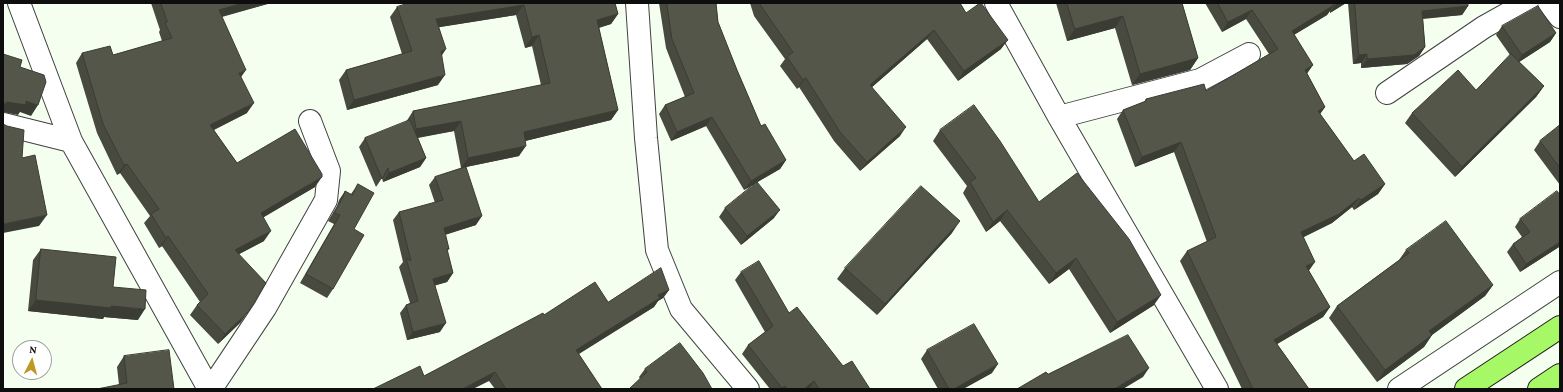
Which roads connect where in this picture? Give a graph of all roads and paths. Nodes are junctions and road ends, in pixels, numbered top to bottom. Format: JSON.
{"nodes":[{"id":1,"x":19,"y":3,"type":"edge"},
{"id":2,"x":637,"y":3,"type":"edge"},
{"id":3,"x":996,"y":3,"type":"edge"},
{"id":4,"x":1527,"y":3,"type":"edge"},
{"id":5,"x":1548,"y":3,"type":"edge"},
{"id":6,"x":1560,"y":17,"type":"edge"},
{"id":7,"x":1249,"y":54,"type":"dead end"},
{"id":8,"x":1387,"y":93,"type":"dead end"},
{"id":9,"x":1059,"y":117,"type":"junction"},
{"id":10,"x":310,"y":122,"type":"dead end"},
{"id":11,"x":3,"y":124,"type":"edge"},
{"id":12,"x":71,"y":141,"type":"junction"},
{"id":13,"x":1560,"y":282,"type":"edge"},
{"id":14,"x":1560,"y":326,"type":"edge"},
{"id":15,"x":1560,"y":375,"type":"edge"},
{"id":16,"x":210,"y":389,"type":"edge"},
{"id":17,"x":748,"y":389,"type":"edge"},
{"id":18,"x":1217,"y":389,"type":"edge"},
{"id":19,"x":1399,"y":389,"type":"edge"},
{"id":20,"x":1466,"y":389,"type":"edge"},
{"id":21,"x":1539,"y":389,"type":"edge"}],
"edges":[{"from":1,"to":12,"type":"street"},
{"from":2,"to":17,"type":"street"},
{"from":3,"to":9,"type":"street"},
{"from":4,"to":8,"type":"street"},
{"from":5,"to":6,"type":"street"},
{"from":7,"to":9,"type":"street"},
{"from":9,"to":18,"type":"street"},
{"from":10,"to":16,"type":"street"},
{"from":11,"to":12,"type":"street"},
{"from":12,"to":16,"type":"street"},
{"from":13,"to":19,"type":"street"},
{"from":14,"to":20,"type":"main road"},
{"from":15,"to":21,"type":"main road"}]}
